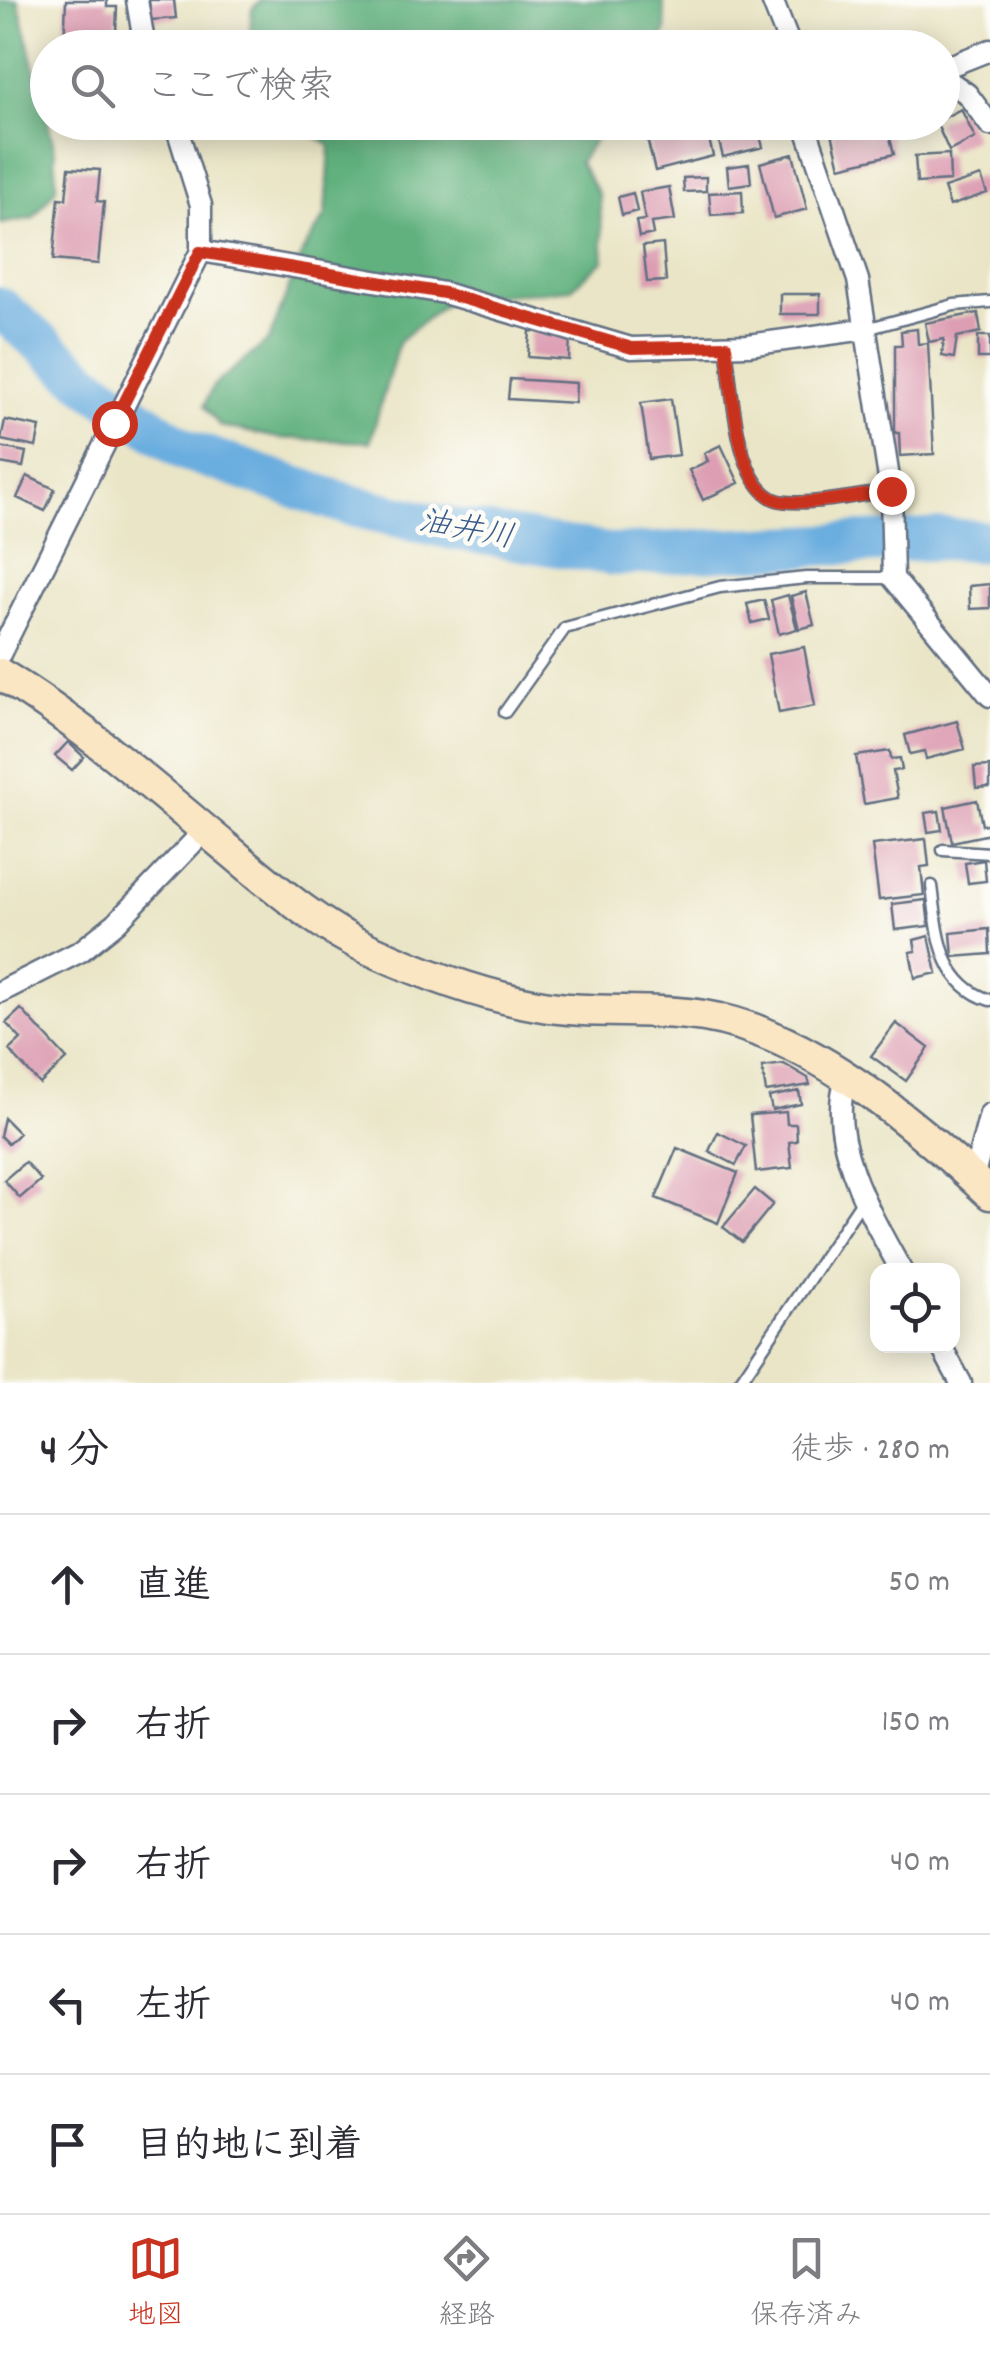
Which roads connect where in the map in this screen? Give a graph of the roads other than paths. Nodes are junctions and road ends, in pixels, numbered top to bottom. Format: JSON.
{"nodes":[{"id":1,"x":137,"y":0,"type":"edge"},
{"id":2,"x":772,"y":0,"type":"edge"},
{"id":3,"x":142,"y":30,"type":"edge"},
{"id":4,"x":783,"y":30,"type":"edge"},
{"id":5,"x":990,"y":50,"type":"edge"},
{"id":6,"x":960,"y":64,"type":"edge"},
{"id":7,"x":960,"y":88,"type":"edge"},
{"id":8,"x":990,"y":125,"type":"edge"},
{"id":9,"x":181,"y":140,"type":"edge"},
{"id":10,"x":810,"y":140,"type":"edge"},
{"id":11,"x":200,"y":252,"type":"junction"},
{"id":12,"x":990,"y":302,"type":"edge"},
{"id":13,"x":866,"y":329,"type":"junction"},
{"id":14,"x":726,"y":346,"type":"junction"},
{"id":15,"x":892,"y":498,"type":"junction"},
{"id":16,"x":894,"y":578,"type":"junction"},
{"id":17,"x":0,"y":654,"type":"edge"},
{"id":18,"x":0,"y":674,"type":"edge"},
{"id":19,"x":990,"y":696,"type":"edge"},
{"id":20,"x":505,"y":712,"type":"dead end"},
{"id":21,"x":205,"y":830,"type":"junction"},
{"id":22,"x":943,"y":850,"type":"dead end"},
{"id":23,"x":990,"y":852,"type":"edge"},
{"id":24,"x":932,"y":886,"type":"dead end"},
{"id":25,"x":0,"y":992,"type":"edge"},
{"id":26,"x":990,"y":1000,"type":"edge"},
{"id":27,"x":846,"y":1079,"type":"junction"},
{"id":28,"x":990,"y":1114,"type":"edge"},
{"id":29,"x":984,"y":1181,"type":"edge"},
{"id":30,"x":863,"y":1200,"type":"junction"},
{"id":31,"x":896,"y":1263,"type":"edge"},
{"id":32,"x":945,"y":1353,"type":"edge"},
{"id":33,"x":740,"y":1383,"type":"edge"},
{"id":34,"x":961,"y":1383,"type":"edge"}],
"edges":[{"from":1,"to":3,"type":"street"},
{"from":2,"to":4,"type":"street"},
{"from":5,"to":6,"type":"street"},
{"from":7,"to":8,"type":"street"},
{"from":9,"to":11,"type":"street"},
{"from":10,"to":13,"type":"street"},
{"from":11,"to":14,"type":"street"},
{"from":11,"to":17,"type":"street"},
{"from":12,"to":13,"type":"lane"},
{"from":13,"to":14,"type":"street"},
{"from":13,"to":15,"type":"street"},
{"from":14,"to":15,"type":"lane"},
{"from":15,"to":16,"type":"street"},
{"from":16,"to":19,"type":"street"},
{"from":16,"to":20,"type":"lane"},
{"from":18,"to":21,"type":"street"},
{"from":21,"to":25,"type":"street"},
{"from":21,"to":27,"type":"street"},
{"from":22,"to":23,"type":"lane"},
{"from":24,"to":26,"type":"lane"},
{"from":27,"to":29,"type":"street"},
{"from":27,"to":30,"type":"street"},
{"from":28,"to":29,"type":"street"},
{"from":30,"to":31,"type":"street"},
{"from":30,"to":33,"type":"lane"},
{"from":32,"to":34,"type":"street"}]}
